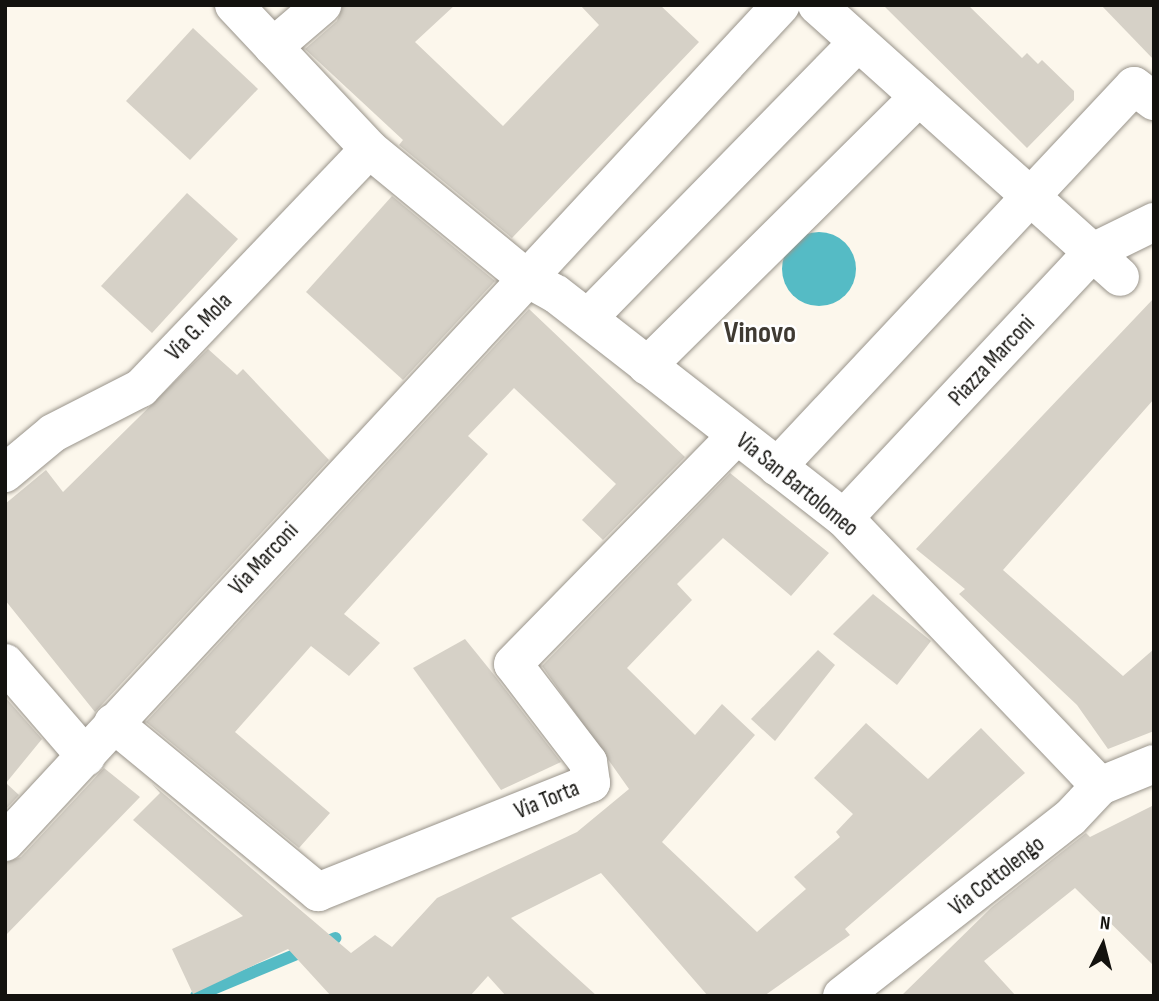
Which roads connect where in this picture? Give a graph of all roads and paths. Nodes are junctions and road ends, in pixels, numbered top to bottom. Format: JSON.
{"nodes":[{"id":1,"x":234,"y":5,"type":"edge"},
{"id":2,"x":322,"y":5,"type":"edge"},
{"id":3,"x":781,"y":5,"type":"edge"},
{"id":4,"x":817,"y":5,"type":"edge"},
{"id":5,"x":858,"y":42,"type":"junction"},
{"id":6,"x":273,"y":47,"type":"junction"},
{"id":7,"x":919,"y":97,"type":"junction"},
{"id":8,"x":1154,"y":101,"type":"edge"},
{"id":9,"x":369,"y":149,"type":"junction"},
{"id":10,"x":1032,"y":197,"type":"junction"},
{"id":11,"x":1154,"y":222,"type":"edge"},
{"id":12,"x":1107,"y":265,"type":"junction"},
{"id":13,"x":525,"y":277,"type":"junction"},
{"id":14,"x":588,"y":318,"type":"junction"},
{"id":15,"x":648,"y":366,"type":"junction"},
{"id":16,"x":737,"y":435,"type":"junction"},
{"id":17,"x":777,"y":467,"type":"junction"},
{"id":18,"x":5,"y":473,"type":"edge"},
{"id":19,"x":844,"y":519,"type":"junction"},
{"id":20,"x":5,"y":663,"type":"edge"},
{"id":21,"x":113,"y":723,"type":"junction"},
{"id":22,"x":86,"y":757,"type":"junction"},
{"id":23,"x":1154,"y":764,"type":"edge"},
{"id":24,"x":1100,"y":786,"type":"junction"},
{"id":25,"x":5,"y":842,"type":"edge"},
{"id":26,"x":851,"y":993,"type":"edge"}],
"edges":[{"from":1,"to":6,"type":"street"},
{"from":2,"to":6,"type":"street"},
{"from":3,"to":13,"type":"street"},
{"from":4,"to":5,"type":"street"},
{"from":5,"to":7,"type":"street"},
{"from":5,"to":14,"type":"street"},
{"from":6,"to":9,"type":"street"},
{"from":7,"to":10,"type":"street"},
{"from":7,"to":15,"type":"street"},
{"from":8,"to":10,"type":"street"},
{"from":9,"to":13,"type":"street","name":"Via San Bartolomeo"},
{"from":9,"to":18,"type":"street","name":"Via G. Mola"},
{"from":10,"to":12,"type":"street"},
{"from":10,"to":17,"type":"street"},
{"from":11,"to":12,"type":"street","name":"Piazza Marconi"},
{"from":12,"to":19,"type":"street","name":"Piazza Marconi"},
{"from":13,"to":14,"type":"street","name":"Via San Bartolomeo"},
{"from":13,"to":21,"type":"street","name":"Via Marconi"},
{"from":14,"to":15,"type":"street","name":"Via San Bartolomeo"},
{"from":15,"to":16,"type":"street","name":"Via San Bartolomeo"},
{"from":16,"to":17,"type":"street","name":"Via San Bartolomeo"},
{"from":16,"to":21,"type":"street","name":"Via Torta"},
{"from":17,"to":19,"type":"street","name":"Via San Bartolomeo"},
{"from":19,"to":24,"type":"street","name":"Via San Bartolomeo"},
{"from":20,"to":22,"type":"street"},
{"from":21,"to":22,"type":"street","name":"Via Marconi"},
{"from":22,"to":25,"type":"street","name":"Via Marconi"},
{"from":23,"to":24,"type":"street","name":"Via Cottolengo"},
{"from":24,"to":26,"type":"street","name":"Via Cottolengo"}]}
